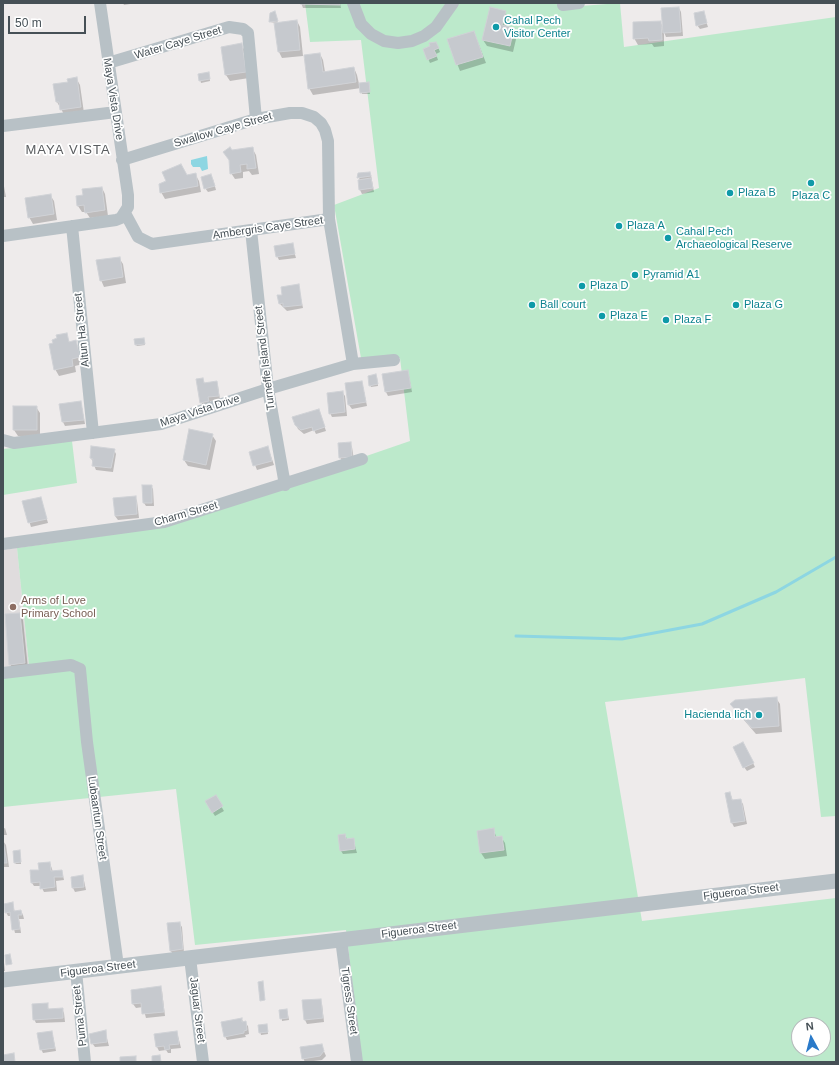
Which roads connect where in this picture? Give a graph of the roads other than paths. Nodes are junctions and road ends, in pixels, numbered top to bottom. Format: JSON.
{"nodes":[{"id":1,"x":100,"y":3,"type":"edge"},
{"id":2,"x":353,"y":3,"type":"edge"},
{"id":3,"x":453,"y":3,"type":"edge"},
{"id":4,"x":579,"y":3,"type":"edge"},
{"id":5,"x":563,"y":5,"type":"dead end"},
{"id":6,"x":108,"y":64,"type":"junction"},
{"id":7,"x":116,"y":112,"type":"junction"},
{"id":8,"x":256,"y":118,"type":"junction"},
{"id":9,"x":3,"y":126,"type":"edge"},
{"id":10,"x":122,"y":160,"type":"junction"},
{"id":11,"x":125,"y":213,"type":"junction"},
{"id":12,"x":330,"y":219,"type":"junction"},
{"id":13,"x":72,"y":226,"type":"junction"},
{"id":14,"x":251,"y":230,"type":"junction"},
{"id":15,"x":3,"y":236,"type":"edge"},
{"id":16,"x":394,"y":360,"type":"dead end"},
{"id":17,"x":353,"y":364,"type":"junction"},
{"id":18,"x":268,"y":389,"type":"junction"},
{"id":19,"x":93,"y":433,"type":"junction"},
{"id":20,"x":3,"y":440,"type":"edge"},
{"id":21,"x":362,"y":459,"type":"dead end"},
{"id":22,"x":285,"y":485,"type":"junction"},
{"id":23,"x":3,"y":544,"type":"edge"},
{"id":24,"x":3,"y":673,"type":"edge"},
{"id":25,"x":836,"y":881,"type":"edge"},
{"id":26,"x":341,"y":939,"type":"junction"},
{"id":27,"x":190,"y":958,"type":"junction"},
{"id":28,"x":118,"y":966,"type":"junction"},
{"id":29,"x":76,"y":971,"type":"junction"},
{"id":30,"x":3,"y":980,"type":"edge"},
{"id":31,"x":85,"y":1062,"type":"edge"},
{"id":32,"x":203,"y":1062,"type":"edge"},
{"id":33,"x":357,"y":1062,"type":"edge"}],
"edges":[{"from":1,"to":6,"type":"street","name":"Maya Vista Drive"},
{"from":2,"to":3,"type":"street"},
{"from":4,"to":5,"type":"street"},
{"from":6,"to":7,"type":"street","name":"Maya Vista Drive"},
{"from":6,"to":8,"type":"street","name":"Water Caye Street"},
{"from":7,"to":9,"type":"street"},
{"from":7,"to":10,"type":"street","name":"Maya Vista Drive"},
{"from":8,"to":10,"type":"street","name":"Swallow Caye Street"},
{"from":8,"to":12,"type":"street","name":"Swallow Caye Street"},
{"from":10,"to":11,"type":"street","name":"Maya Vista Drive"},
{"from":11,"to":13,"type":"street"},
{"from":11,"to":14,"type":"street","name":"Ambergris Caye Street"},
{"from":12,"to":14,"type":"street","name":"Ambergris Caye Street"},
{"from":12,"to":17,"type":"street","name":"Ambergris Caye Street"},
{"from":13,"to":15,"type":"street"},
{"from":13,"to":19,"type":"street","name":"Altun Ha Street"},
{"from":14,"to":18,"type":"street","name":"Turneffe Island Street"},
{"from":16,"to":17,"type":"street","name":"Maya Vista Drive"},
{"from":17,"to":18,"type":"street","name":"Maya Vista Drive"},
{"from":18,"to":19,"type":"street","name":"Maya Vista Drive"},
{"from":18,"to":22,"type":"street","name":"Turneffe Island Street"},
{"from":19,"to":20,"type":"street","name":"Maya Vista Drive"},
{"from":21,"to":22,"type":"street","name":"Charm Street"},
{"from":22,"to":23,"type":"street","name":"Charm Street"},
{"from":24,"to":28,"type":"street","name":"Lubaantun Street"},
{"from":25,"to":26,"type":"street","name":"Figueroa Street"},
{"from":26,"to":27,"type":"street","name":"Figueroa Street"},
{"from":26,"to":33,"type":"street","name":"Tigress Street"},
{"from":27,"to":28,"type":"street","name":"Figueroa Street"},
{"from":27,"to":32,"type":"street","name":"Jaguar Street"},
{"from":28,"to":29,"type":"street","name":"Figueroa Street"},
{"from":29,"to":30,"type":"street","name":"Figueroa Street"},
{"from":29,"to":31,"type":"street","name":"Puma Street"}]}
